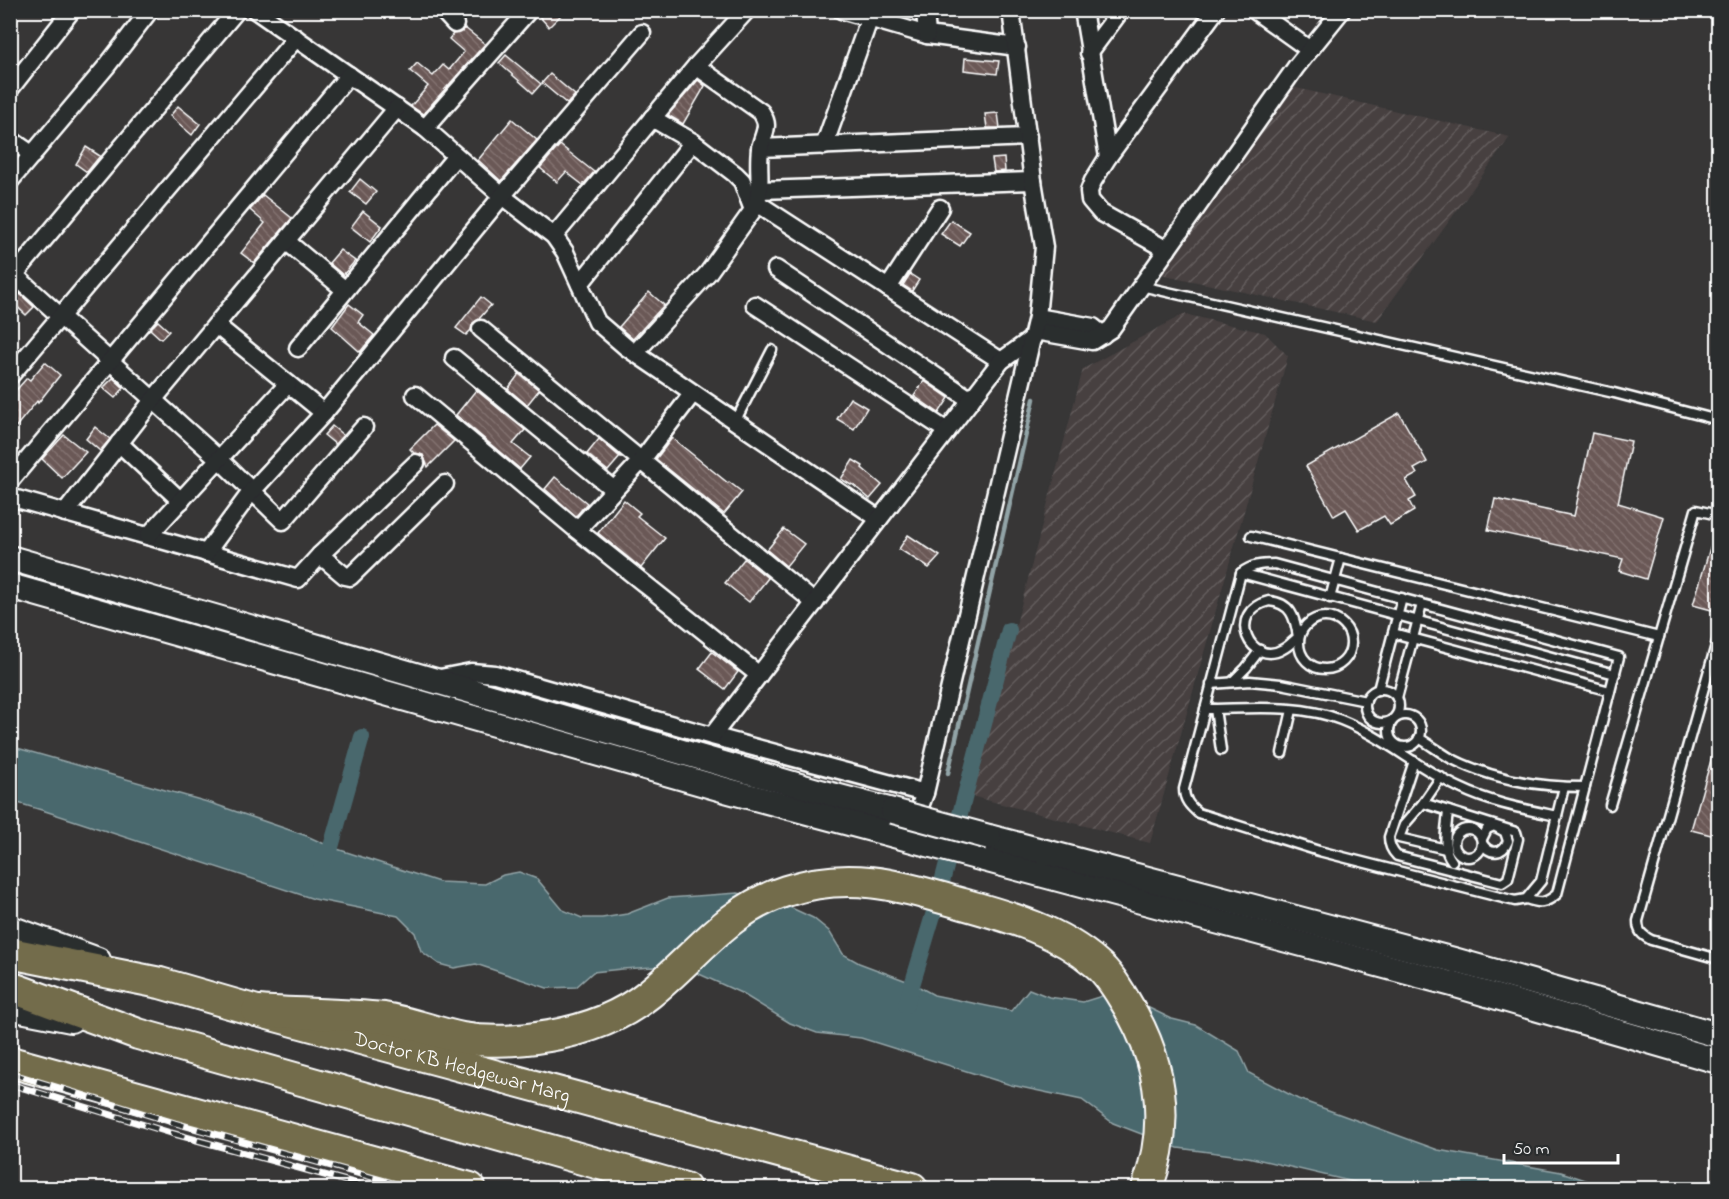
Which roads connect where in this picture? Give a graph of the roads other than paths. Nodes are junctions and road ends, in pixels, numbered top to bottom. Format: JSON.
{"nodes":[{"id":1,"x":72,"y":10,"type":"edge"},
{"id":2,"x":150,"y":10,"type":"edge"},
{"id":3,"x":237,"y":10,"type":"edge"},
{"id":4,"x":255,"y":10,"type":"edge"},
{"id":5,"x":442,"y":10,"type":"edge"},
{"id":6,"x":529,"y":10,"type":"edge"},
{"id":7,"x":841,"y":10,"type":"edge"},
{"id":8,"x":925,"y":10,"type":"edge"},
{"id":9,"x":1011,"y":10,"type":"edge"},
{"id":10,"x":1083,"y":10,"type":"edge"},
{"id":11,"x":1121,"y":10,"type":"edge"},
{"id":12,"x":1216,"y":10,"type":"edge"},
{"id":13,"x":1254,"y":10,"type":"edge"},
{"id":14,"x":1342,"y":10,"type":"edge"},
{"id":15,"x":741,"y":13,"type":"edge"},
{"id":16,"x":869,"y":20,"type":"junction"},
{"id":17,"x":455,"y":24,"type":"dead end"},
{"id":18,"x":642,"y":33,"type":"dead end"},
{"id":19,"x":927,"y":35,"type":"junction"},
{"id":20,"x":296,"y":38,"type":"junction"},
{"id":21,"x":1017,"y":47,"type":"junction"},
{"id":22,"x":1310,"y":50,"type":"junction"},
{"id":23,"x":1089,"y":53,"type":"junction"},
{"id":24,"x":696,"y":66,"type":"junction"},
{"id":25,"x":349,"y":75,"type":"junction"},
{"id":26,"x":10,"y":89,"type":"edge"},
{"id":27,"x":397,"y":108,"type":"junction"},
{"id":28,"x":652,"y":118,"type":"junction"},
{"id":29,"x":425,"y":128,"type":"junction"},
{"id":30,"x":1028,"y":137,"type":"junction"},
{"id":31,"x":10,"y":138,"type":"edge"},
{"id":32,"x":693,"y":142,"type":"junction"},
{"id":33,"x":825,"y":146,"type":"junction"},
{"id":34,"x":760,"y":148,"type":"junction"},
{"id":35,"x":33,"y":155,"type":"junction"},
{"id":36,"x":456,"y":156,"type":"junction"},
{"id":37,"x":1108,"y":157,"type":"junction"},
{"id":38,"x":10,"y":181,"type":"edge"},
{"id":39,"x":1033,"y":181,"type":"junction"},
{"id":40,"x":502,"y":196,"type":"junction"},
{"id":41,"x":756,"y":201,"type":"junction"},
{"id":42,"x":940,"y":208,"type":"dead end"},
{"id":43,"x":554,"y":237,"type":"junction"},
{"id":44,"x":286,"y":240,"type":"junction"},
{"id":45,"x":1167,"y":250,"type":"junction"},
{"id":46,"x":776,"y":269,"type":"dead end"},
{"id":47,"x":12,"y":275,"type":"edge"},
{"id":48,"x":580,"y":284,"type":"junction"},
{"id":49,"x":1141,"y":286,"type":"junction"},
{"id":50,"x":888,"y":288,"type":"junction"},
{"id":51,"x":345,"y":290,"type":"junction"},
{"id":52,"x":755,"y":305,"type":"dead end"},
{"id":53,"x":61,"y":315,"type":"junction"},
{"id":54,"x":216,"y":325,"type":"junction"},
{"id":55,"x":1040,"y":328,"type":"junction"},
{"id":56,"x":481,"y":329,"type":"dead end"},
{"id":57,"x":298,"y":348,"type":"dead end"},
{"id":58,"x":772,"y":350,"type":"dead end"},
{"id":59,"x":635,"y":353,"type":"junction"},
{"id":60,"x":454,"y":358,"type":"dead end"},
{"id":61,"x":111,"y":360,"type":"junction"},
{"id":62,"x":1001,"y":361,"type":"junction"},
{"id":63,"x":10,"y":376,"type":"edge"},
{"id":64,"x":288,"y":384,"type":"junction"},
{"id":65,"x":693,"y":393,"type":"junction"},
{"id":66,"x":415,"y":394,"type":"dead end"},
{"id":67,"x":153,"y":400,"type":"junction"},
{"id":68,"x":971,"y":400,"type":"junction"},
{"id":69,"x":324,"y":413,"type":"junction"},
{"id":70,"x":1719,"y":420,"type":"edge"},
{"id":71,"x":735,"y":422,"type":"junction"},
{"id":72,"x":364,"y":427,"type":"dead end"},
{"id":73,"x":947,"y":431,"type":"junction"},
{"id":74,"x":119,"y":443,"type":"junction"},
{"id":75,"x":220,"y":460,"type":"junction"},
{"id":76,"x":641,"y":461,"type":"junction"},
{"id":77,"x":416,"y":463,"type":"dead end"},
{"id":78,"x":10,"y":481,"type":"edge"},
{"id":79,"x":445,"y":484,"type":"dead end"},
{"id":80,"x":614,"y":490,"type":"junction"},
{"id":81,"x":251,"y":492,"type":"junction"},
{"id":82,"x":10,"y":497,"type":"edge"},
{"id":83,"x":181,"y":501,"type":"junction"},
{"id":84,"x":65,"y":513,"type":"junction"},
{"id":85,"x":1719,"y":515,"type":"edge"},
{"id":86,"x":879,"y":519,"type":"junction"},
{"id":87,"x":577,"y":530,"type":"junction"},
{"id":88,"x":148,"y":536,"type":"junction"},
{"id":89,"x":1251,"y":536,"type":"dead end"},
{"id":90,"x":206,"y":553,"type":"junction"},
{"id":91,"x":320,"y":555,"type":"junction"},
{"id":92,"x":10,"y":558,"type":"edge"},
{"id":93,"x":1341,"y":558,"type":"junction"},
{"id":94,"x":1241,"y":573,"type":"junction"},
{"id":95,"x":1335,"y":580,"type":"junction"},
{"id":96,"x":10,"y":586,"type":"edge"},
{"id":97,"x":1330,"y":598,"type":"junction"},
{"id":98,"x":1402,"y":598,"type":"junction"},
{"id":99,"x":815,"y":603,"type":"junction"},
{"id":100,"x":1422,"y":604,"type":"junction"},
{"id":101,"x":1397,"y":616,"type":"junction"},
{"id":102,"x":1418,"y":621,"type":"junction"},
{"id":103,"x":1393,"y":633,"type":"junction"},
{"id":104,"x":1298,"y":637,"type":"junction"},
{"id":105,"x":1659,"y":637,"type":"junction"},
{"id":106,"x":1413,"y":638,"type":"junction"},
{"id":107,"x":1719,"y":638,"type":"edge"},
{"id":108,"x":1260,"y":650,"type":"junction"},
{"id":109,"x":1615,"y":674,"type":"junction"},
{"id":110,"x":759,"y":675,"type":"junction"},
{"id":111,"x":431,"y":680,"type":"junction"},
{"id":112,"x":1231,"y":682,"type":"junction"},
{"id":113,"x":1211,"y":684,"type":"junction"},
{"id":114,"x":1378,"y":690,"type":"junction"},
{"id":115,"x":1610,"y":691,"type":"junction"},
{"id":116,"x":1396,"y":698,"type":"junction"},
{"id":117,"x":1366,"y":701,"type":"junction"},
{"id":118,"x":1204,"y":709,"type":"junction"},
{"id":119,"x":1215,"y":709,"type":"junction"},
{"id":120,"x":1292,"y":710,"type":"junction"},
{"id":121,"x":1394,"y":719,"type":"junction"},
{"id":122,"x":1373,"y":720,"type":"junction"},
{"id":123,"x":1367,"y":734,"type":"junction"},
{"id":124,"x":712,"y":736,"type":"junction"},
{"id":125,"x":1419,"y":738,"type":"junction"},
{"id":126,"x":1396,"y":747,"type":"junction"},
{"id":127,"x":1221,"y":750,"type":"dead end"},
{"id":128,"x":1282,"y":753,"type":"dead end"},
{"id":129,"x":1414,"y":761,"type":"junction"},
{"id":130,"x":1442,"y":777,"type":"junction"},
{"id":131,"x":1564,"y":787,"type":"junction"},
{"id":132,"x":1585,"y":787,"type":"junction"},
{"id":133,"x":925,"y":793,"type":"junction"},
{"id":134,"x":1424,"y":803,"type":"junction"},
{"id":135,"x":1610,"y":806,"type":"dead end"},
{"id":136,"x":1448,"y":811,"type":"junction"},
{"id":137,"x":1557,"y":816,"type":"junction"},
{"id":138,"x":1498,"y":827,"type":"junction"},
{"id":139,"x":868,"y":828,"type":"junction"},
{"id":140,"x":1446,"y":849,"type":"junction"},
{"id":141,"x":1452,"y":861,"type":"dead end"},
{"id":142,"x":1526,"y":899,"type":"junction"},
{"id":143,"x":10,"y":928,"type":"edge"},
{"id":144,"x":10,"y":953,"type":"edge"},
{"id":145,"x":1719,"y":959,"type":"edge"},
{"id":146,"x":160,"y":983,"type":"junction"},
{"id":147,"x":10,"y":987,"type":"edge"},
{"id":148,"x":10,"y":1008,"type":"edge"},
{"id":149,"x":257,"y":1011,"type":"junction"},
{"id":150,"x":138,"y":1034,"type":"junction"},
{"id":151,"x":1719,"y":1035,"type":"edge"},
{"id":152,"x":1719,"y":1061,"type":"edge"},
{"id":153,"x":10,"y":1062,"type":"edge"},
{"id":154,"x":470,"y":1188,"type":"edge"},
{"id":155,"x":685,"y":1188,"type":"edge"},
{"id":156,"x":912,"y":1188,"type":"edge"},
{"id":157,"x":1147,"y":1188,"type":"edge"}],
"edges":[{"from":1,"to":26,"type":"street"},
{"from":2,"to":35,"type":"street"},
{"from":3,"to":47,"type":"street"},
{"from":4,"to":20,"type":"street"},
{"from":5,"to":17,"type":"street"},
{"from":6,"to":29,"type":"street"},
{"from":7,"to":16,"type":"street"},
{"from":8,"to":19,"type":"street"},
{"from":9,"to":21,"type":"street"},
{"from":10,"to":23,"type":"street"},
{"from":11,"to":23,"type":"street"},
{"from":12,"to":37,"type":"street"},
{"from":13,"to":22,"type":"street"},
{"from":14,"to":22,"type":"street"},
{"from":15,"to":24,"type":"street"},
{"from":16,"to":19,"type":"street"},
{"from":16,"to":33,"type":"street"},
{"from":18,"to":40,"type":"street"},
{"from":19,"to":21,"type":"street"},
{"from":20,"to":25,"type":"street"},
{"from":20,"to":53,"type":"street"},
{"from":21,"to":30,"type":"street"},
{"from":22,"to":45,"type":"street"},
{"from":23,"to":37,"type":"street"},
{"from":24,"to":28,"type":"street"},
{"from":24,"to":34,"type":"street"},
{"from":25,"to":27,"type":"street"},
{"from":25,"to":61,"type":"street"},
{"from":27,"to":29,"type":"street"},
{"from":27,"to":44,"type":"street"},
{"from":28,"to":32,"type":"street"},
{"from":28,"to":43,"type":"street"},
{"from":29,"to":36,"type":"street"},
{"from":30,"to":33,"type":"street"},
{"from":30,"to":39,"type":"street"},
{"from":31,"to":35,"type":"street"},
{"from":32,"to":41,"type":"street"},
{"from":32,"to":48,"type":"street"},
{"from":33,"to":34,"type":"street"},
{"from":34,"to":41,"type":"street"},
{"from":35,"to":38,"type":"street"},
{"from":36,"to":40,"type":"street"},
{"from":36,"to":51,"type":"street"},
{"from":37,"to":45,"type":"street"},
{"from":39,"to":41,"type":"street"},
{"from":39,"to":55,"type":"street"},
{"from":40,"to":43,"type":"street"},
{"from":40,"to":69,"type":"street"},
{"from":41,"to":50,"type":"street"},
{"from":41,"to":59,"type":"street"},
{"from":42,"to":50,"type":"street"},
{"from":43,"to":48,"type":"street"},
{"from":44,"to":51,"type":"street"},
{"from":44,"to":54,"type":"street"},
{"from":45,"to":49,"type":"street"},
{"from":46,"to":68,"type":"street"},
{"from":47,"to":53,"type":"street"},
{"from":48,"to":59,"type":"street"},
{"from":49,"to":55,"type":"street"},
{"from":49,"to":70,"type":"lane"},
{"from":50,"to":62,"type":"street"},
{"from":51,"to":57,"type":"street"},
{"from":52,"to":73,"type":"street"},
{"from":53,"to":61,"type":"street"},
{"from":53,"to":63,"type":"street"},
{"from":54,"to":64,"type":"street"},
{"from":54,"to":67,"type":"street"},
{"from":55,"to":62,"type":"street"},
{"from":55,"to":133,"type":"street"},
{"from":56,"to":76,"type":"street"},
{"from":58,"to":71,"type":"lane"},
{"from":59,"to":65,"type":"street"},
{"from":60,"to":80,"type":"street"},
{"from":61,"to":67,"type":"street"},
{"from":61,"to":78,"type":"street"},
{"from":62,"to":68,"type":"street"},
{"from":64,"to":69,"type":"street"},
{"from":64,"to":75,"type":"street"},
{"from":65,"to":71,"type":"street"},
{"from":65,"to":76,"type":"street"},
{"from":66,"to":87,"type":"street"},
{"from":67,"to":74,"type":"street"},
{"from":67,"to":75,"type":"street"},
{"from":68,"to":73,"type":"street"},
{"from":69,"to":81,"type":"street"},
{"from":71,"to":86,"type":"street"},
{"from":72,"to":81,"type":"street"},
{"from":73,"to":86,"type":"street"},
{"from":74,"to":83,"type":"street"},
{"from":74,"to":84,"type":"street"},
{"from":75,"to":81,"type":"street"},
{"from":75,"to":83,"type":"street"},
{"from":76,"to":80,"type":"street"},
{"from":76,"to":99,"type":"street"},
{"from":77,"to":91,"type":"street"},
{"from":79,"to":91,"type":"street"},
{"from":80,"to":87,"type":"street"},
{"from":81,"to":90,"type":"street"},
{"from":82,"to":84,"type":"street"},
{"from":83,"to":88,"type":"street"},
{"from":84,"to":88,"type":"street"},
{"from":85,"to":105,"type":"lane"},
{"from":86,"to":99,"type":"street"},
{"from":87,"to":110,"type":"street"},
{"from":88,"to":90,"type":"street"},
{"from":89,"to":93,"type":"lane"},
{"from":90,"to":91,"type":"street"},
{"from":92,"to":111,"type":"main road"},
{"from":93,"to":95,"type":"lane"},
{"from":93,"to":105,"type":"lane"},
{"from":94,"to":95,"type":"lane"},
{"from":94,"to":97,"type":"lane"},
{"from":94,"to":113,"type":"lane"},
{"from":95,"to":97,"type":"lane"},
{"from":95,"to":98,"type":"lane"},
{"from":96,"to":139,"type":"main road"},
{"from":97,"to":101,"type":"lane"},
{"from":98,"to":100,"type":"lane"},
{"from":98,"to":101,"type":"lane"},
{"from":99,"to":110,"type":"street"},
{"from":100,"to":102,"type":"lane"},
{"from":100,"to":109,"type":"lane"},
{"from":101,"to":102,"type":"lane"},
{"from":101,"to":103,"type":"lane"},
{"from":102,"to":106,"type":"lane"},
{"from":102,"to":109,"type":"lane"},
{"from":103,"to":106,"type":"lane"},
{"from":103,"to":114,"type":"lane"},
{"from":104,"to":104,"type":"lane"},
{"from":104,"to":108,"type":"lane"},
{"from":104,"to":108,"type":"lane"},
{"from":105,"to":135,"type":"lane"},
{"from":106,"to":115,"type":"lane"},
{"from":106,"to":116,"type":"lane"},
{"from":107,"to":145,"type":"lane"},
{"from":108,"to":112,"type":"lane"},
{"from":109,"to":115,"type":"lane"},
{"from":110,"to":124,"type":"street"},
{"from":111,"to":124,"type":"street"},
{"from":111,"to":151,"type":"main road","bridge":true},
{"from":112,"to":113,"type":"lane"},
{"from":112,"to":117,"type":"lane"},
{"from":113,"to":118,"type":"lane"},
{"from":114,"to":116,"type":"lane"},
{"from":114,"to":117,"type":"lane"},
{"from":115,"to":132,"type":"lane"},
{"from":116,"to":121,"type":"lane"},
{"from":117,"to":122,"type":"lane"},
{"from":118,"to":119,"type":"lane"},
{"from":118,"to":142,"type":"lane"},
{"from":119,"to":120,"type":"lane"},
{"from":119,"to":127,"type":"lane"},
{"from":120,"to":123,"type":"lane"},
{"from":120,"to":128,"type":"lane"},
{"from":121,"to":122,"type":"lane"},
{"from":121,"to":125,"type":"lane"},
{"from":121,"to":126,"type":"lane"},
{"from":122,"to":123,"type":"lane"},
{"from":123,"to":126,"type":"lane"},
{"from":124,"to":133,"type":"street"},
{"from":125,"to":126,"type":"lane"},
{"from":125,"to":131,"type":"lane"},
{"from":126,"to":129,"type":"lane"},
{"from":129,"to":130,"type":"lane"},
{"from":129,"to":138,"type":"lane"},
{"from":130,"to":134,"type":"lane"},
{"from":130,"to":137,"type":"lane"},
{"from":131,"to":132,"type":"lane"},
{"from":131,"to":137,"type":"lane"},
{"from":132,"to":142,"type":"lane"},
{"from":133,"to":139,"type":"street"},
{"from":134,"to":136,"type":"lane"},
{"from":134,"to":140,"type":"lane"},
{"from":136,"to":138,"type":"lane"},
{"from":136,"to":140,"type":"lane"},
{"from":137,"to":142,"type":"lane"},
{"from":138,"to":138,"type":"lane"},
{"from":139,"to":152,"type":"main road"},
{"from":140,"to":141,"type":"lane"},
{"from":143,"to":146,"type":"main road"},
{"from":144,"to":146,"type":"highway","name":"Doctor KB Hedgewar Marg"},
{"from":146,"to":149,"type":"highway","name":"Doctor KB Hedgewar Marg"},
{"from":147,"to":150,"type":"highway"},
{"from":148,"to":150,"type":"main road"},
{"from":149,"to":156,"type":"highway","name":"Doctor KB Hedgewar Marg"},
{"from":149,"to":157,"type":"highway"},
{"from":150,"to":155,"type":"highway"},
{"from":153,"to":154,"type":"highway"}]}
